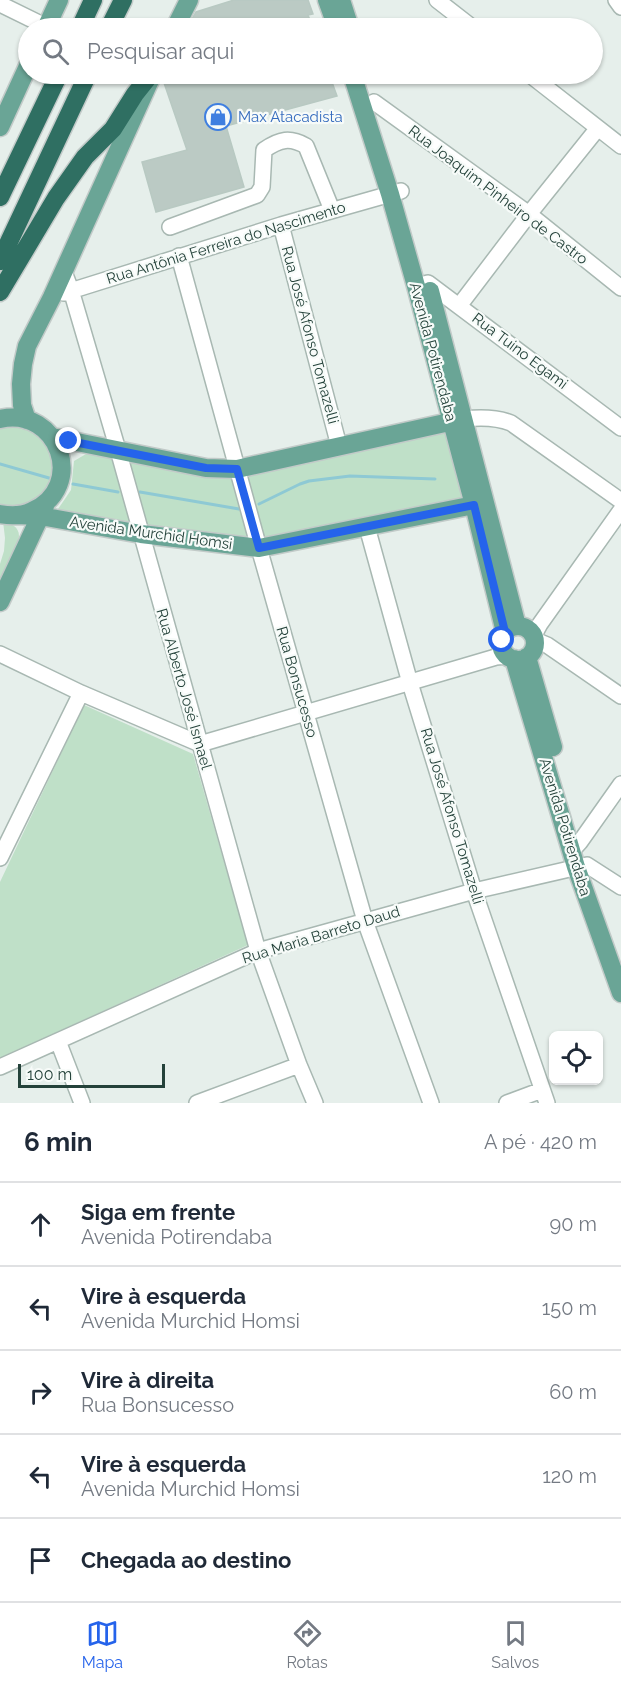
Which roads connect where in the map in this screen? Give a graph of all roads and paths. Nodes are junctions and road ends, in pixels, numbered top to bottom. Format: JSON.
{"nodes":[{"id":1,"x":59,"y":0,"type":"edge"},
{"id":2,"x":93,"y":0,"type":"edge"},
{"id":3,"x":123,"y":0,"type":"edge"},
{"id":4,"x":189,"y":0,"type":"edge"},
{"id":5,"x":327,"y":0,"type":"edge"},
{"id":6,"x":341,"y":0,"type":"edge"},
{"id":7,"x":437,"y":0,"type":"edge"},
{"id":8,"x":616,"y":0,"type":"edge"},
{"id":9,"x":0,"y":4,"type":"edge"},
{"id":10,"x":621,"y":7,"type":"edge"},
{"id":11,"x":27,"y":18,"type":"edge"},
{"id":12,"x":51,"y":18,"type":"edge"},
{"id":13,"x":85,"y":18,"type":"edge"},
{"id":14,"x":115,"y":18,"type":"edge"},
{"id":15,"x":180,"y":18,"type":"edge"},
{"id":16,"x":333,"y":18,"type":"edge"},
{"id":17,"x":347,"y":18,"type":"edge"},
{"id":18,"x":460,"y":18,"type":"edge"},
{"id":19,"x":20,"y":84,"type":"edge"},
{"id":20,"x":53,"y":84,"type":"edge"},
{"id":21,"x":83,"y":84,"type":"edge"},
{"id":22,"x":144,"y":84,"type":"edge"},
{"id":23,"x":148,"y":84,"type":"edge"},
{"id":24,"x":360,"y":84,"type":"edge"},
{"id":25,"x":361,"y":84,"type":"edge"},
{"id":26,"x":543,"y":84,"type":"edge"},
{"id":27,"x":374,"y":102,"type":"junction"},
{"id":28,"x":0,"y":126,"type":"edge"},
{"id":29,"x":598,"y":128,"type":"junction"},
{"id":30,"x":621,"y":146,"type":"edge"},
{"id":31,"x":396,"y":192,"type":"junction"},
{"id":32,"x":0,"y":197,"type":"edge"},
{"id":33,"x":332,"y":210,"type":"junction"},
{"id":34,"x":529,"y":214,"type":"junction"},
{"id":35,"x":281,"y":225,"type":"junction"},
{"id":36,"x":170,"y":227,"type":"dead end"},
{"id":37,"x":179,"y":256,"type":"junction"},
{"id":38,"x":0,"y":261,"type":"edge"},
{"id":39,"x":64,"y":272,"type":"junction"},
{"id":40,"x":422,"y":284,"type":"junction"},
{"id":41,"x":621,"y":288,"type":"edge"},
{"id":42,"x":71,"y":290,"type":"junction"},
{"id":43,"x":0,"y":292,"type":"edge"},
{"id":44,"x":52,"y":297,"type":"junction"},
{"id":45,"x":459,"y":306,"type":"junction"},
{"id":46,"x":0,"y":419,"type":"edge"},
{"id":47,"x":27,"y":420,"type":"junction"},
{"id":48,"x":458,"y":420,"type":"junction"},
{"id":49,"x":621,"y":428,"type":"edge"},
{"id":50,"x":52,"y":437,"type":"junction"},
{"id":51,"x":339,"y":447,"type":"junction"},
{"id":52,"x":118,"y":450,"type":"junction"},
{"id":53,"x":237,"y":469,"type":"junction"},
{"id":54,"x":621,"y":501,"type":"edge"},
{"id":55,"x":474,"y":505,"type":"junction"},
{"id":56,"x":44,"y":508,"type":"junction"},
{"id":57,"x":621,"y":510,"type":"edge"},
{"id":58,"x":8,"y":514,"type":"edge"},
{"id":59,"x":367,"y":527,"type":"junction"},
{"id":60,"x":141,"y":534,"type":"junction"},
{"id":61,"x":259,"y":548,"type":"junction"},
{"id":62,"x":0,"y":602,"type":"edge"},
{"id":63,"x":522,"y":643,"type":"junction"},
{"id":64,"x":0,"y":654,"type":"edge"},
{"id":65,"x":410,"y":683,"type":"junction"},
{"id":66,"x":81,"y":693,"type":"junction"},
{"id":67,"x":621,"y":696,"type":"edge"},
{"id":68,"x":306,"y":713,"type":"junction"},
{"id":69,"x":200,"y":744,"type":"junction"},
{"id":70,"x":621,"y":784,"type":"edge"},
{"id":71,"x":578,"y":856,"type":"junction"},
{"id":72,"x":0,"y":858,"type":"edge"},
{"id":73,"x":621,"y":887,"type":"edge"},
{"id":74,"x":474,"y":891,"type":"junction"},
{"id":75,"x":364,"y":921,"type":"junction"},
{"id":76,"x":258,"y":951,"type":"junction"},
{"id":77,"x":621,"y":960,"type":"edge"},
{"id":78,"x":621,"y":993,"type":"edge"},
{"id":79,"x":58,"y":1041,"type":"junction"},
{"id":80,"x":299,"y":1065,"type":"junction"},
{"id":81,"x":0,"y":1067,"type":"edge"},
{"id":82,"x":544,"y":1096,"type":"edge"},
{"id":83,"x":82,"y":1103,"type":"edge"},
{"id":84,"x":198,"y":1103,"type":"edge"},
{"id":85,"x":315,"y":1103,"type":"edge"},
{"id":86,"x":431,"y":1103,"type":"edge"},
{"id":87,"x":507,"y":1103,"type":"edge"}],
"edges":[{"from":1,"to":12,"type":"main road"},
{"from":2,"to":13,"type":"highway"},
{"from":3,"to":14,"type":"highway"},
{"from":4,"to":15,"type":"main road"},
{"from":5,"to":16,"type":"main road"},
{"from":6,"to":17,"type":"main road"},
{"from":7,"to":18,"type":"street"},
{"from":8,"to":10,"type":"street"},
{"from":9,"to":11,"type":"street"},
{"from":19,"to":28,"type":"main road"},
{"from":20,"to":32,"type":"highway"},
{"from":21,"to":38,"type":"highway"},
{"from":22,"to":43,"type":"highway"},
{"from":23,"to":39,"type":"main road"},
{"from":24,"to":31,"type":"main road","name":"Avenida Potirendaba"},
{"from":25,"to":27,"type":"main road","name":"Avenida Potirendaba"},
{"from":26,"to":29,"type":"street"},
{"from":27,"to":31,"type":"main road","name":"Avenida Potirendaba"},
{"from":27,"to":34,"type":"street","name":"Rua Joaquim Pinheiro de Castro"},
{"from":29,"to":30,"type":"street"},
{"from":29,"to":34,"type":"street"},
{"from":31,"to":33,"type":"street","name":"Rua Antônia Ferreira do Nascimento"},
{"from":31,"to":40,"type":"main road","name":"Avenida Potirendaba"},
{"from":33,"to":35,"type":"street","name":"Rua Antônia Ferreira do Nascimento"},
{"from":33,"to":36,"type":"street"},
{"from":34,"to":41,"type":"street","name":"Rua Joaquim Pinheiro de Castro"},
{"from":34,"to":45,"type":"street"},
{"from":35,"to":37,"type":"street","name":"Rua Antônia Ferreira do Nascimento"},
{"from":35,"to":51,"type":"street","name":"Rua José Afonso Tomazelli"},
{"from":37,"to":42,"type":"street","name":"Rua Antônia Ferreira do Nascimento"},
{"from":37,"to":53,"type":"street","name":"Rua Bonsucesso"},
{"from":39,"to":42,"type":"street","name":"Rua Alberto José Ismael"},
{"from":39,"to":44,"type":"main road"},
{"from":40,"to":45,"type":"street","name":"Rua Tuino Egami"},
{"from":40,"to":48,"type":"main road","name":"Avenida Potirendaba"},
{"from":42,"to":44,"type":"street","name":"Rua Antônia Ferreira do Nascimento"},
{"from":42,"to":52,"type":"street","name":"Rua Alberto José Ismael"},
{"from":44,"to":47,"type":"main road"},
{"from":45,"to":49,"type":"street","name":"Rua Tuino Egami"},
{"from":46,"to":47,"type":"main road"},
{"from":47,"to":50,"type":"main road"},
{"from":48,"to":51,"type":"main road"},
{"from":48,"to":54,"type":"street"},
{"from":48,"to":55,"type":"main road","name":"Avenida Potirendaba"},
{"from":48,"to":63,"type":"main road","name":"Avenida Potirendaba"},
{"from":50,"to":52,"type":"main road"},
{"from":50,"to":56,"type":"main road"},
{"from":51,"to":53,"type":"main road"},
{"from":52,"to":53,"type":"main road"},
{"from":52,"to":60,"type":"street","name":"Rua Alberto José Ismael"},
{"from":53,"to":61,"type":"street","name":"Rua Bonsucesso"},
{"from":55,"to":59,"type":"main road","name":"Avenida Murchid Homsi"},
{"from":55,"to":63,"type":"main road","name":"Avenida Potirendaba"},
{"from":56,"to":58,"type":"main road","name":"Avenida Murchid Homsi"},
{"from":56,"to":60,"type":"main road","name":"Avenida Murchid Homsi"},
{"from":56,"to":62,"type":"main road"},
{"from":57,"to":63,"type":"street"},
{"from":59,"to":61,"type":"main road","name":"Avenida Murchid Homsi"},
{"from":59,"to":65,"type":"street","name":"Rua José Afonso Tomazelli"},
{"from":60,"to":61,"type":"main road","name":"Avenida Murchid Homsi"},
{"from":60,"to":69,"type":"street","name":"Rua Alberto José Ismael"},
{"from":61,"to":68,"type":"street","name":"Rua Bonsucesso"},
{"from":63,"to":65,"type":"street"},
{"from":63,"to":67,"type":"street"},
{"from":63,"to":71,"type":"main road","name":"Avenida Potirendaba"},
{"from":64,"to":66,"type":"street"},
{"from":65,"to":68,"type":"street"},
{"from":65,"to":74,"type":"street","name":"Rua José Afonso Tomazelli"},
{"from":66,"to":69,"type":"street"},
{"from":66,"to":72,"type":"street"},
{"from":68,"to":69,"type":"street"},
{"from":68,"to":75,"type":"street","name":"Rua Bonsucesso"},
{"from":69,"to":76,"type":"street","name":"Rua Alberto José Ismael"},
{"from":70,"to":71,"type":"street"},
{"from":71,"to":73,"type":"street"},
{"from":71,"to":74,"type":"street","name":"Rua Maria Barreto Daud"},
{"from":71,"to":77,"type":"main road","name":"Avenida Potirendaba"},
{"from":71,"to":78,"type":"main road","name":"Avenida Potirendaba"},
{"from":74,"to":75,"type":"street","name":"Rua Maria Barreto Daud"},
{"from":74,"to":82,"type":"street","name":"Rua José Afonso Tomazelli"},
{"from":75,"to":76,"type":"street","name":"Rua Maria Barreto Daud"},
{"from":75,"to":86,"type":"street","name":"Rua Bonsucesso"},
{"from":76,"to":79,"type":"street","name":"Rua Maria Barreto Daud"},
{"from":76,"to":80,"type":"street","name":"Rua Alberto José Ismael"},
{"from":79,"to":81,"type":"street","name":"Rua Maria Barreto Daud"},
{"from":79,"to":83,"type":"street"},
{"from":80,"to":84,"type":"street"},
{"from":80,"to":85,"type":"street","name":"Rua Alberto José Ismael"},
{"from":82,"to":87,"type":"street"}]}
